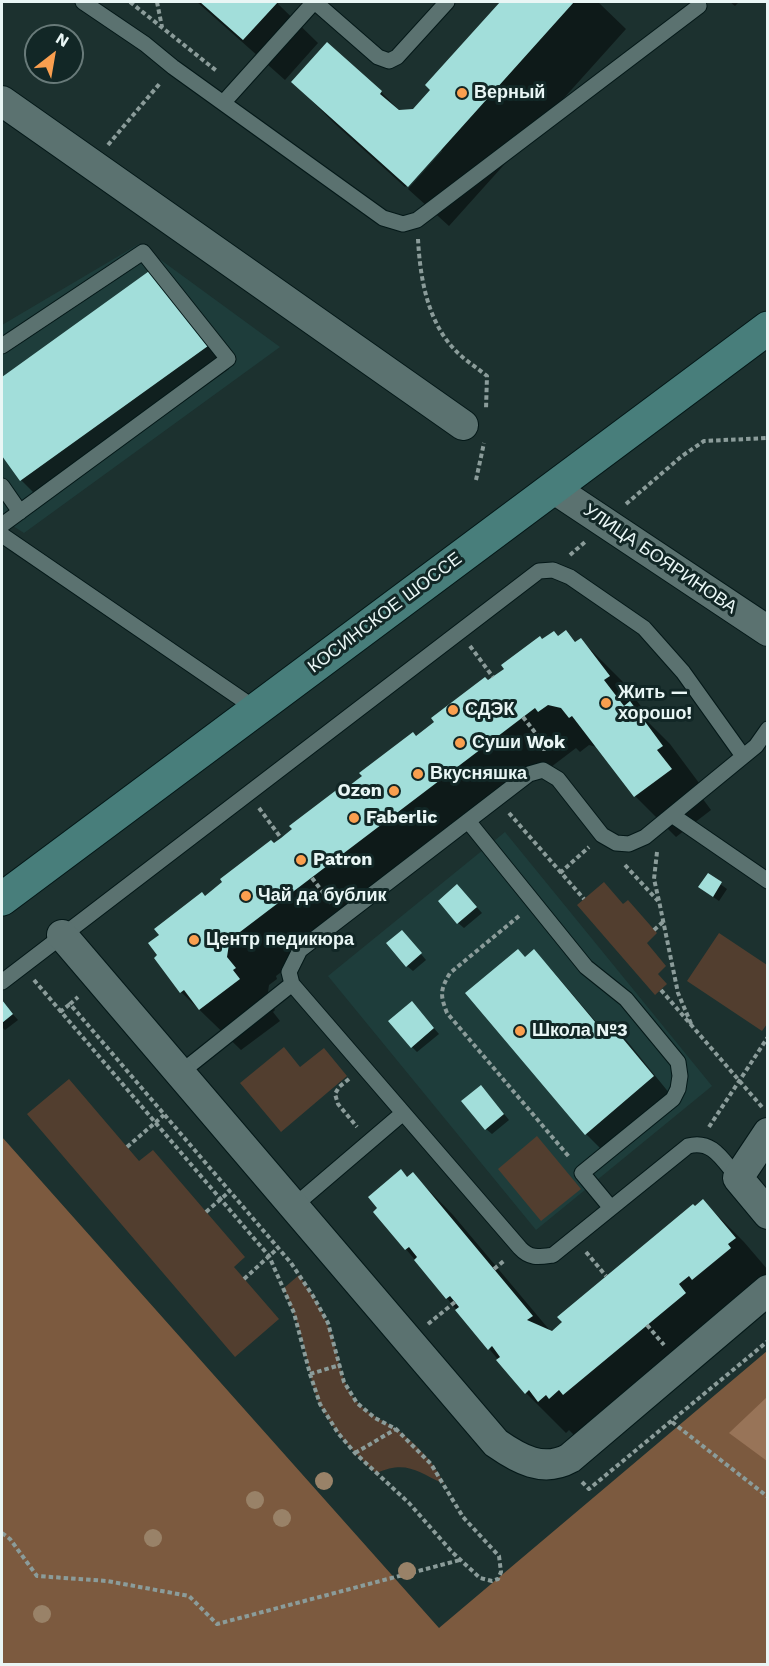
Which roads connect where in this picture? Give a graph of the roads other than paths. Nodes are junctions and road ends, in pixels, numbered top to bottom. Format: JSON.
{"nodes":[{"id":1,"x":83,"y":2,"type":"edge"},
{"id":2,"x":315,"y":2,"type":"edge"},
{"id":3,"x":447,"y":2,"type":"edge"},
{"id":4,"x":699,"y":3,"type":"edge"},
{"id":5,"x":2,"y":101,"type":"edge"},
{"id":6,"x":223,"y":103,"type":"junction"},
{"id":7,"x":768,"y":328,"type":"edge"},
{"id":8,"x":2,"y":346,"type":"edge"},
{"id":9,"x":478,"y":428,"type":"road end"},
{"id":10,"x":2,"y":486,"type":"edge"},
{"id":11,"x":553,"y":488,"type":"junction"},
{"id":12,"x":20,"y":512,"type":"junction"},
{"id":13,"x":2,"y":525,"type":"edge"},
{"id":14,"x":2,"y":535,"type":"edge"},
{"id":15,"x":768,"y":631,"type":"edge"},
{"id":16,"x":256,"y":709,"type":"junction"},
{"id":17,"x":768,"y":729,"type":"edge"},
{"id":18,"x":743,"y":756,"type":"junction"},
{"id":19,"x":672,"y":815,"type":"junction"},
{"id":20,"x":468,"y":821,"type":"junction"},
{"id":21,"x":768,"y":881,"type":"edge"},
{"id":22,"x":2,"y":899,"type":"edge"},
{"id":23,"x":62,"y":935,"type":"junction"},
{"id":24,"x":2,"y":982,"type":"edge"},
{"id":25,"x":292,"y":984,"type":"junction"},
{"id":26,"x":180,"y":1073,"type":"junction"},
{"id":27,"x":403,"y":1113,"type":"junction"},
{"id":28,"x":768,"y":1133,"type":"edge"},
{"id":29,"x":738,"y":1178,"type":"junction"},
{"id":30,"x":294,"y":1206,"type":"junction"},
{"id":31,"x":611,"y":1208,"type":"junction"},
{"id":32,"x":768,"y":1214,"type":"edge"},
{"id":33,"x":768,"y":1290,"type":"edge"}],
"edges":[{"from":1,"to":6,"type":"lane"},
{"from":2,"to":3,"type":"lane"},
{"from":2,"to":6,"type":"lane"},
{"from":4,"to":6,"type":"lane"},
{"from":5,"to":9,"type":"street"},
{"from":7,"to":11,"type":"main road","name":"КОСИНСКОЕ ШОССЕ"},
{"from":8,"to":12,"type":"lane"},
{"from":10,"to":12,"type":"lane"},
{"from":11,"to":15,"type":"street","name":"УЛИЦА БОЯРИНОВА"},
{"from":11,"to":16,"type":"main road","name":"КОСИНСКОЕ ШОССЕ"},
{"from":12,"to":13,"type":"lane"},
{"from":14,"to":16,"type":"lane"},
{"from":16,"to":22,"type":"main road","name":"КОСИНСКОЕ ШОССЕ"},
{"from":17,"to":18,"type":"lane"},
{"from":18,"to":19,"type":"lane"},
{"from":18,"to":23,"type":"lane"},
{"from":19,"to":20,"type":"lane"},
{"from":19,"to":21,"type":"lane"},
{"from":20,"to":25,"type":"lane"},
{"from":20,"to":31,"type":"lane"},
{"from":23,"to":24,"type":"lane"},
{"from":23,"to":26,"type":"street"},
{"from":25,"to":26,"type":"lane"},
{"from":25,"to":27,"type":"lane"},
{"from":26,"to":30,"type":"street"},
{"from":27,"to":30,"type":"lane"},
{"from":27,"to":31,"type":"lane"},
{"from":28,"to":29,"type":"street"},
{"from":29,"to":31,"type":"lane"},
{"from":29,"to":32,"type":"street"},
{"from":30,"to":33,"type":"street"}]}
